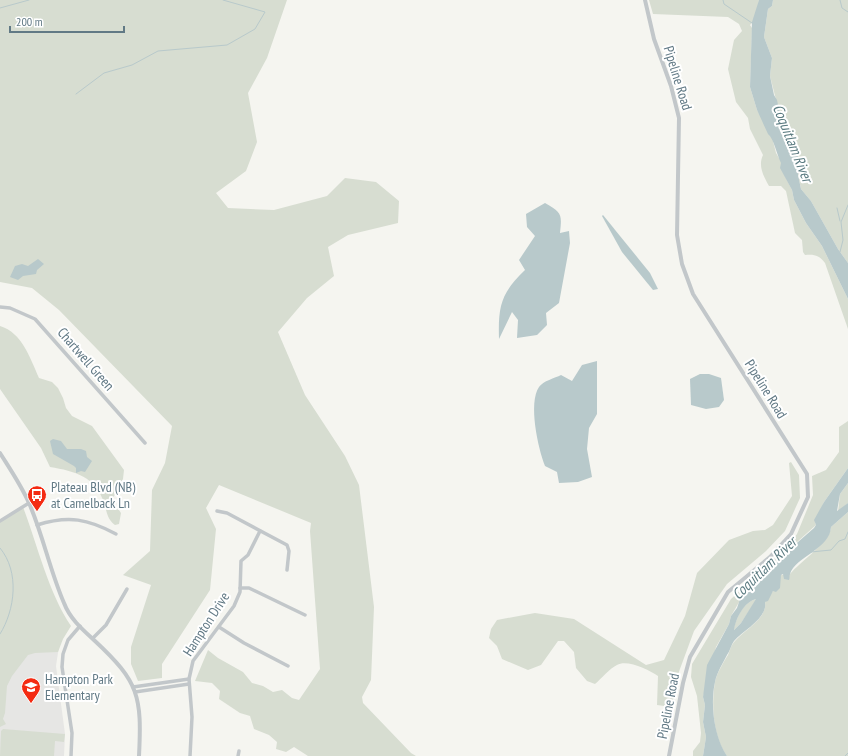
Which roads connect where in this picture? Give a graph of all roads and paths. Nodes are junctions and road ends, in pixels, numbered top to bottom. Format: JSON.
{"nodes":[{"id":1,"x":645,"y":0,"type":"edge"},
{"id":2,"x":0,"y":307,"type":"edge"},
{"id":3,"x":145,"y":443,"type":"dead end"},
{"id":4,"x":0,"y":452,"type":"edge"},
{"id":5,"x":29,"y":503,"type":"junction"},
{"id":6,"x":218,"y":512,"type":"dead end"},
{"id":7,"x":0,"y":520,"type":"edge"},
{"id":8,"x":37,"y":525,"type":"junction"},
{"id":9,"x":260,"y":531,"type":"junction"},
{"id":10,"x":116,"y":534,"type":"dead end"},
{"id":11,"x":287,"y":570,"type":"dead end"},
{"id":12,"x":240,"y":588,"type":"junction"},
{"id":13,"x":127,"y":589,"type":"dead end"},
{"id":14,"x":305,"y":615,"type":"dead end"},
{"id":15,"x":80,"y":626,"type":"junction"},
{"id":16,"x":219,"y":626,"type":"junction"},
{"id":17,"x":92,"y":638,"type":"junction"},
{"id":18,"x":288,"y":666,"type":"dead end"},
{"id":19,"x":189,"y":679,"type":"junction"},
{"id":20,"x":189,"y":684,"type":"junction"},
{"id":21,"x":133,"y":687,"type":"junction"},
{"id":22,"x":135,"y":692,"type":"junction"},
{"id":23,"x":239,"y":751,"type":"dead end"},
{"id":24,"x":71,"y":756,"type":"edge"},
{"id":25,"x":139,"y":756,"type":"edge"},
{"id":26,"x":190,"y":756,"type":"edge"},
{"id":27,"x":238,"y":756,"type":"edge"},
{"id":28,"x":669,"y":756,"type":"edge"}],
"edges":[{"from":1,"to":28,"type":"street","name":"Pipeline Road"},
{"from":2,"to":3,"type":"street","name":"Chartwell Green"},
{"from":4,"to":5,"type":"street"},
{"from":5,"to":7,"type":"street"},
{"from":5,"to":8,"type":"street"},
{"from":6,"to":9,"type":"street"},
{"from":8,"to":10,"type":"street"},
{"from":8,"to":15,"type":"street"},
{"from":9,"to":11,"type":"street"},
{"from":9,"to":12,"type":"street","name":"Hampton Drive"},
{"from":12,"to":14,"type":"street"},
{"from":12,"to":16,"type":"street","name":"Hampton Drive"},
{"from":13,"to":17,"type":"street"},
{"from":15,"to":17,"type":"street"},
{"from":15,"to":24,"type":"street"},
{"from":16,"to":18,"type":"street"},
{"from":16,"to":19,"type":"street","name":"Hampton Drive"},
{"from":17,"to":21,"type":"street"},
{"from":19,"to":20,"type":"street","name":"Hampton Drive"},
{"from":19,"to":21,"type":"street"},
{"from":20,"to":22,"type":"street"},
{"from":20,"to":26,"type":"street","name":"Hampton Drive"},
{"from":21,"to":22,"type":"street"},
{"from":22,"to":25,"type":"street"},
{"from":23,"to":27,"type":"street"}]}
